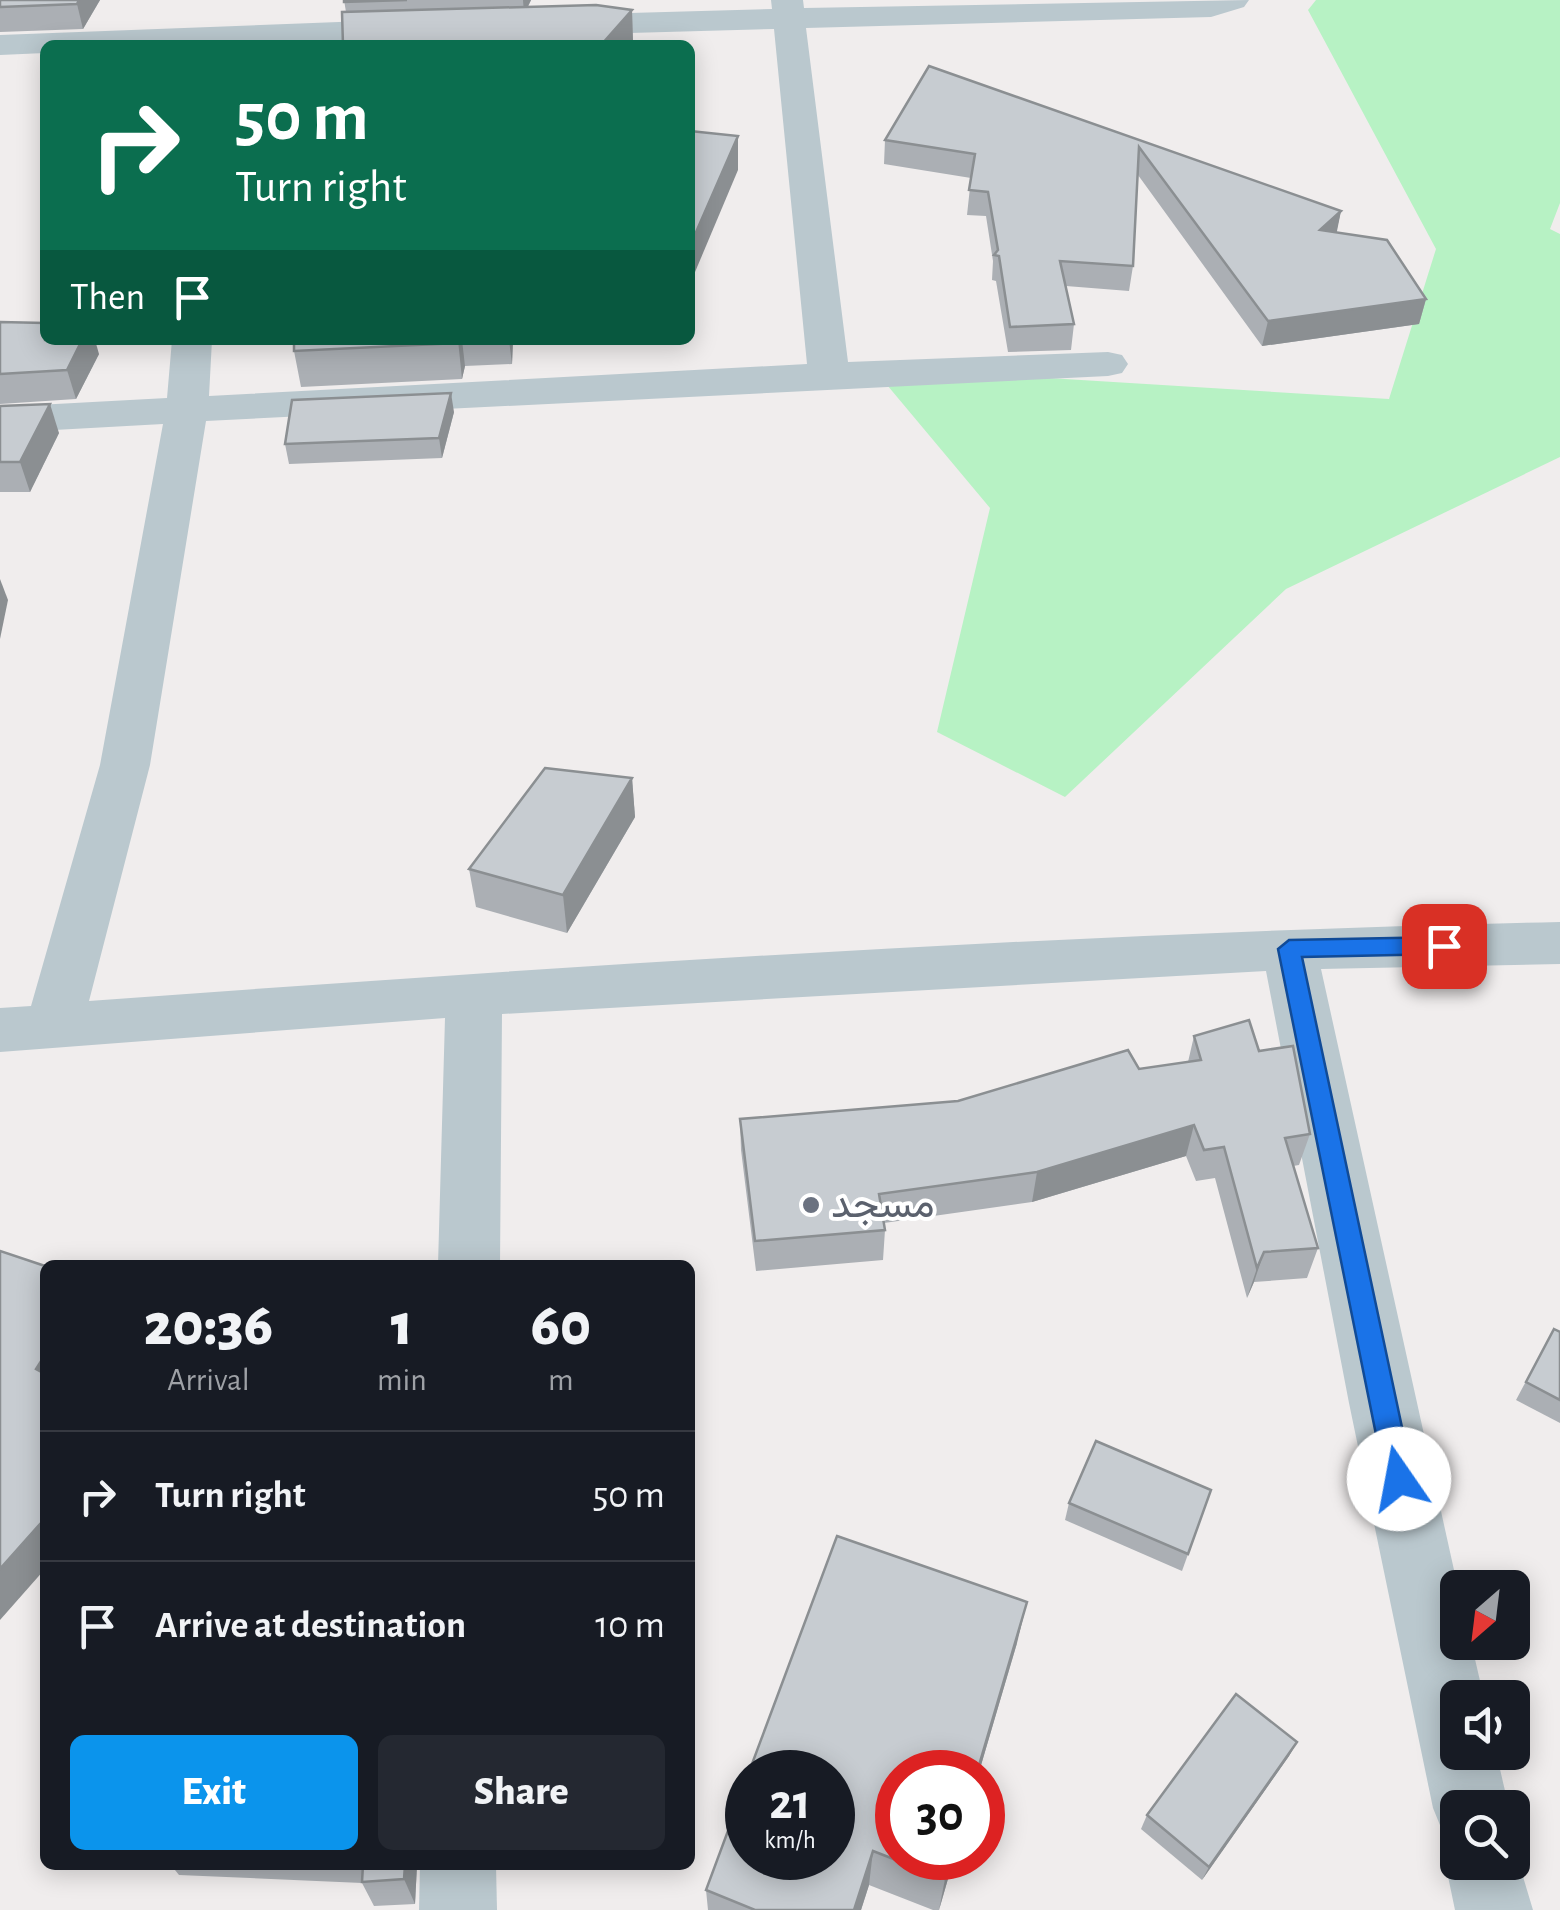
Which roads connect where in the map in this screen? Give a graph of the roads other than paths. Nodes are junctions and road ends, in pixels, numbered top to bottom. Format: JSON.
{"nodes":[{"id":1,"x":259,"y":0,"type":"edge"},
{"id":2,"x":1233,"y":0,"type":"edge"},
{"id":3,"x":788,"y":9,"type":"edge"},
{"id":4,"x":530,"y":26,"type":"edge"},
{"id":5,"x":450,"y":28,"type":"edge"},
{"id":6,"x":249,"y":40,"type":"edge"},
{"id":7,"x":40,"y":44,"type":"edge"},
{"id":8,"x":0,"y":45,"type":"edge"},
{"id":9,"x":192,"y":345,"type":"edge"},
{"id":10,"x":1108,"y":364,"type":"dead end"},
{"id":11,"x":828,"y":374,"type":"junction"},
{"id":12,"x":187,"y":408,"type":"junction"},
{"id":13,"x":0,"y":420,"type":"edge"},
{"id":14,"x":1560,"y":943,"type":"edge"},
{"id":15,"x":1289,"y":949,"type":"junction"},
{"id":16,"x":474,"y":994,"type":"junction"},
{"id":17,"x":54,"y":1025,"type":"junction"},
{"id":18,"x":0,"y":1030,"type":"edge"},
{"id":19,"x":469,"y":1260,"type":"edge"},
{"id":20,"x":1443,"y":1680,"type":"edge"},
{"id":21,"x":458,"y":1870,"type":"edge"},
{"id":22,"x":1488,"y":1880,"type":"edge"},
{"id":23,"x":458,"y":1910,"type":"edge"},
{"id":24,"x":1494,"y":1910,"type":"edge"}],
"edges":[{"from":1,"to":6,"type":"street"},
{"from":2,"to":3,"type":"street"},
{"from":3,"to":4,"type":"street"},
{"from":3,"to":11,"type":"street"},
{"from":5,"to":6,"type":"street"},
{"from":7,"to":8,"type":"street"},
{"from":9,"to":12,"type":"street"},
{"from":10,"to":11,"type":"street"},
{"from":11,"to":12,"type":"street"},
{"from":12,"to":13,"type":"street"},
{"from":12,"to":17,"type":"street"},
{"from":14,"to":15,"type":"street"},
{"from":15,"to":16,"type":"street"},
{"from":15,"to":20,"type":"street"},
{"from":16,"to":17,"type":"street"},
{"from":16,"to":19,"type":"street"},
{"from":17,"to":18,"type":"street"},
{"from":21,"to":23,"type":"street"},
{"from":22,"to":24,"type":"street"}]}
